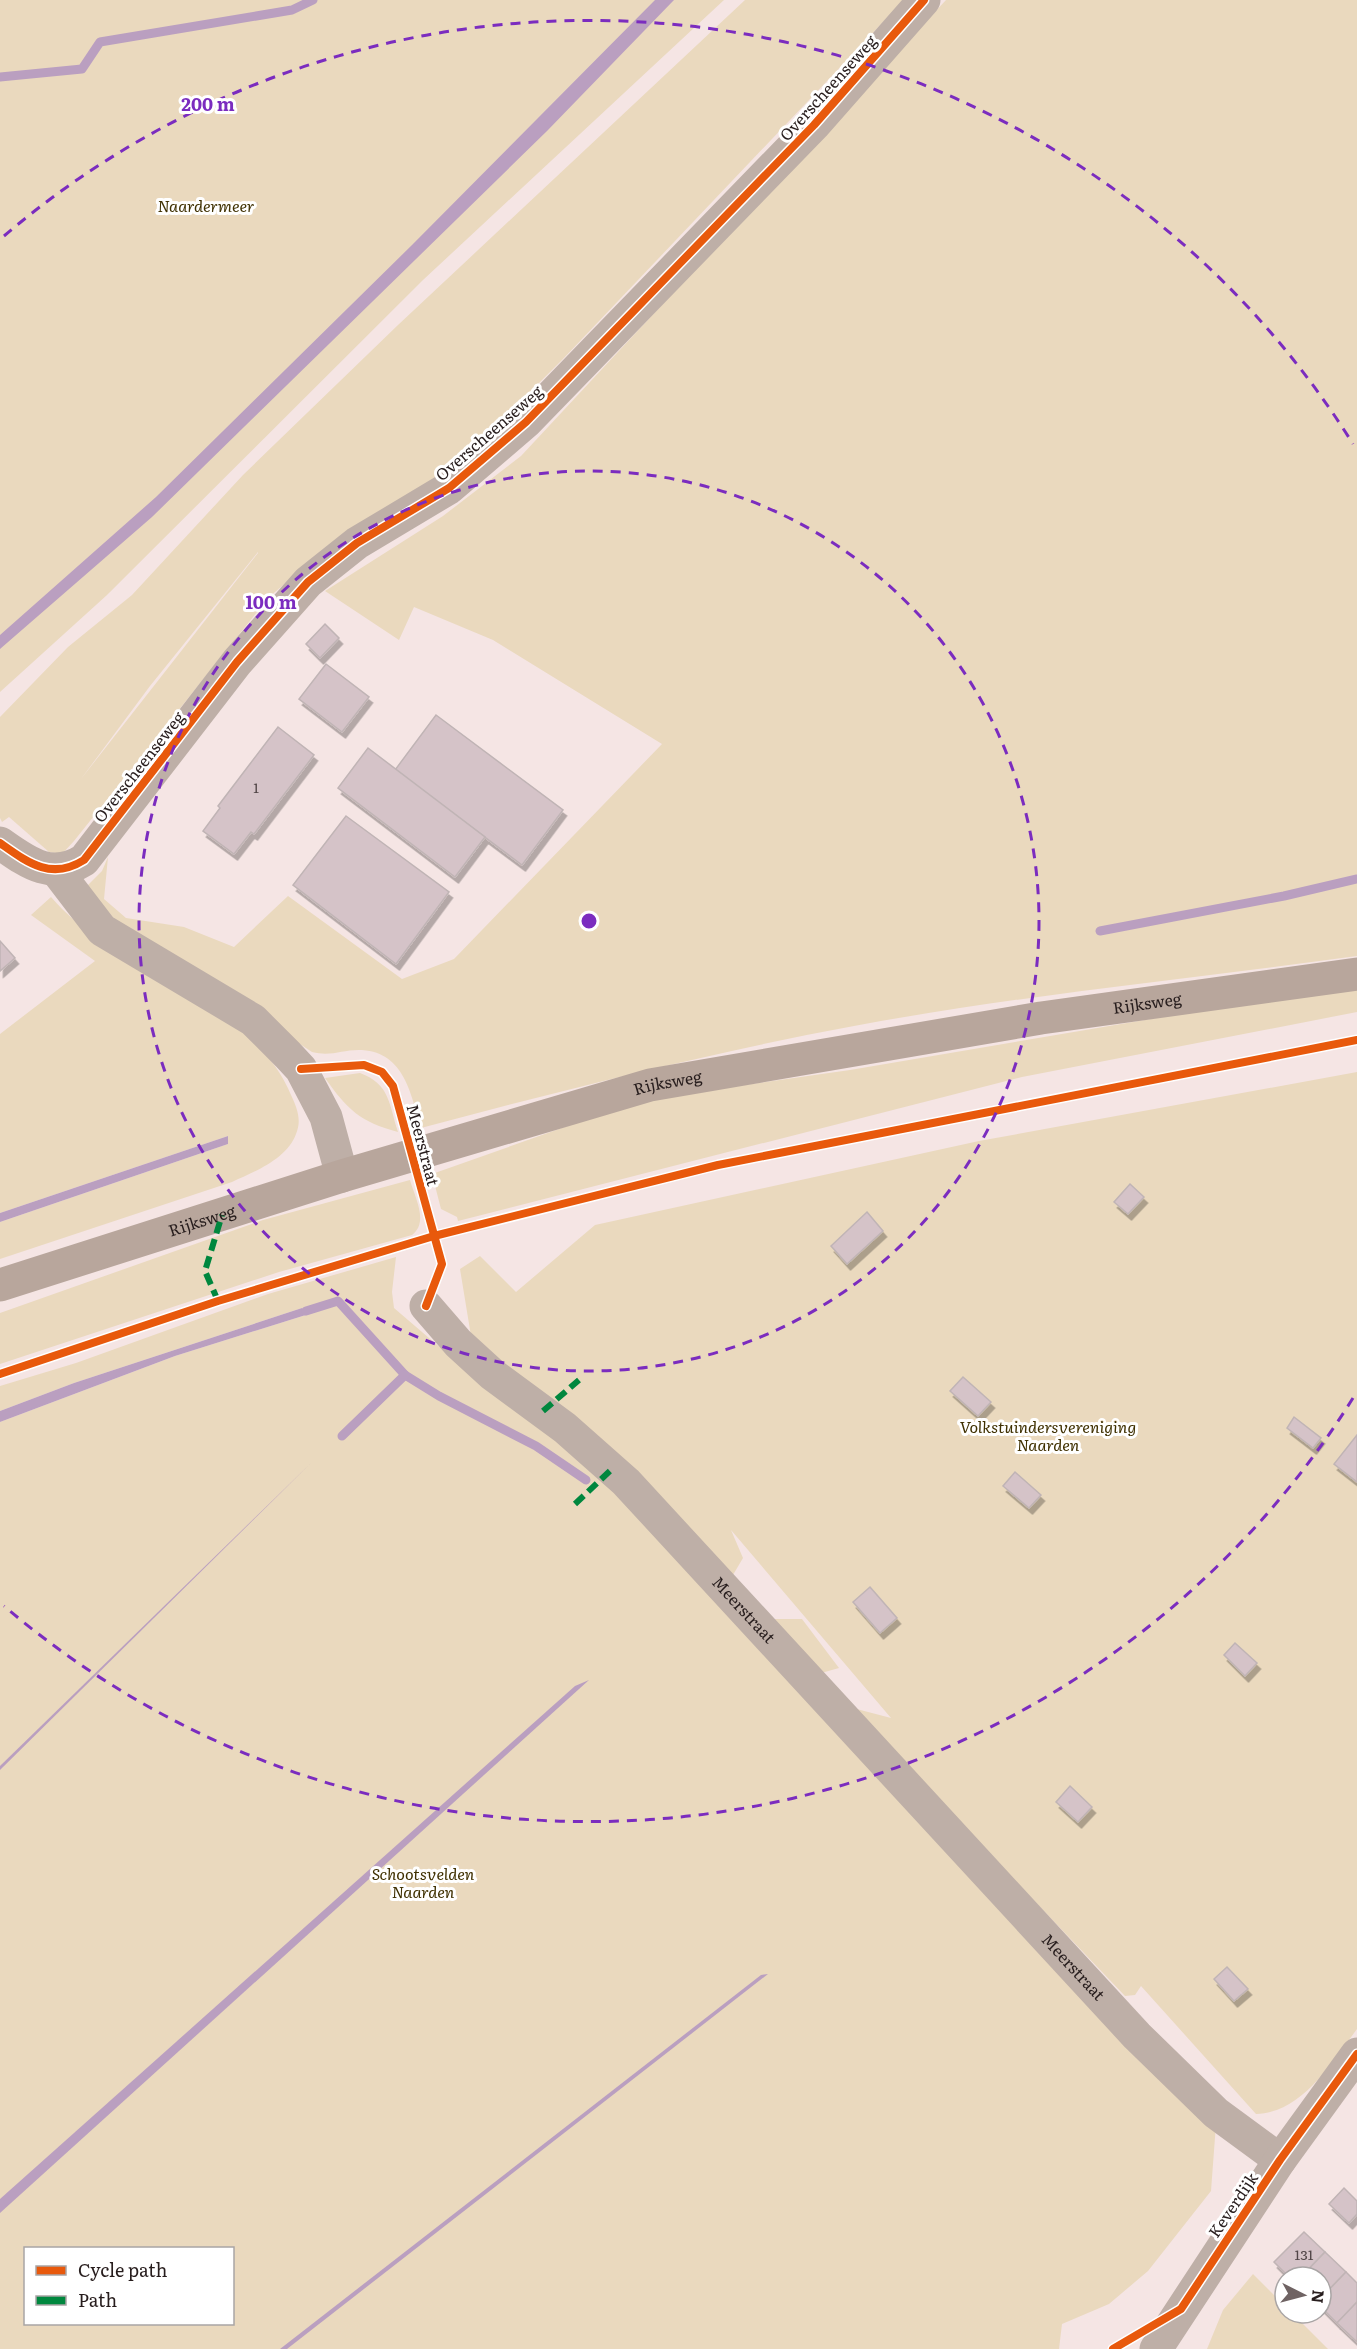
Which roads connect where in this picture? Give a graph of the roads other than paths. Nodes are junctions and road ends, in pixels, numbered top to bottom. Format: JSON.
{"nodes":[{"id":1,"x":924,"y":0,"type":"edge"},
{"id":2,"x":0,"y":843,"type":"edge"},
{"id":3,"x":56,"y":870,"type":"junction"},
{"id":4,"x":1357,"y":974,"type":"edge"},
{"id":5,"x":342,"y":1176,"type":"junction"},
{"id":6,"x":0,"y":1285,"type":"edge"},
{"id":7,"x":426,"y":1306,"type":"dead end"},
{"id":8,"x":1357,"y":2054,"type":"edge"},
{"id":9,"x":1280,"y":2160,"type":"junction"},
{"id":10,"x":1156,"y":2349,"type":"edge"}],
"edges":[{"from":1,"to":3,"type":"street","name":"Overscheenseweg"},
{"from":2,"to":3,"type":"street"},
{"from":3,"to":5,"type":"street"},
{"from":4,"to":5,"type":"main road","name":"Rijksweg"},
{"from":5,"to":6,"type":"main road","name":"Rijksweg"},
{"from":7,"to":9,"type":"street","name":"Meerstraat"},
{"from":8,"to":9,"type":"street","name":"Keverdijk"},
{"from":9,"to":10,"type":"street","name":"Keverdijk"}]}
